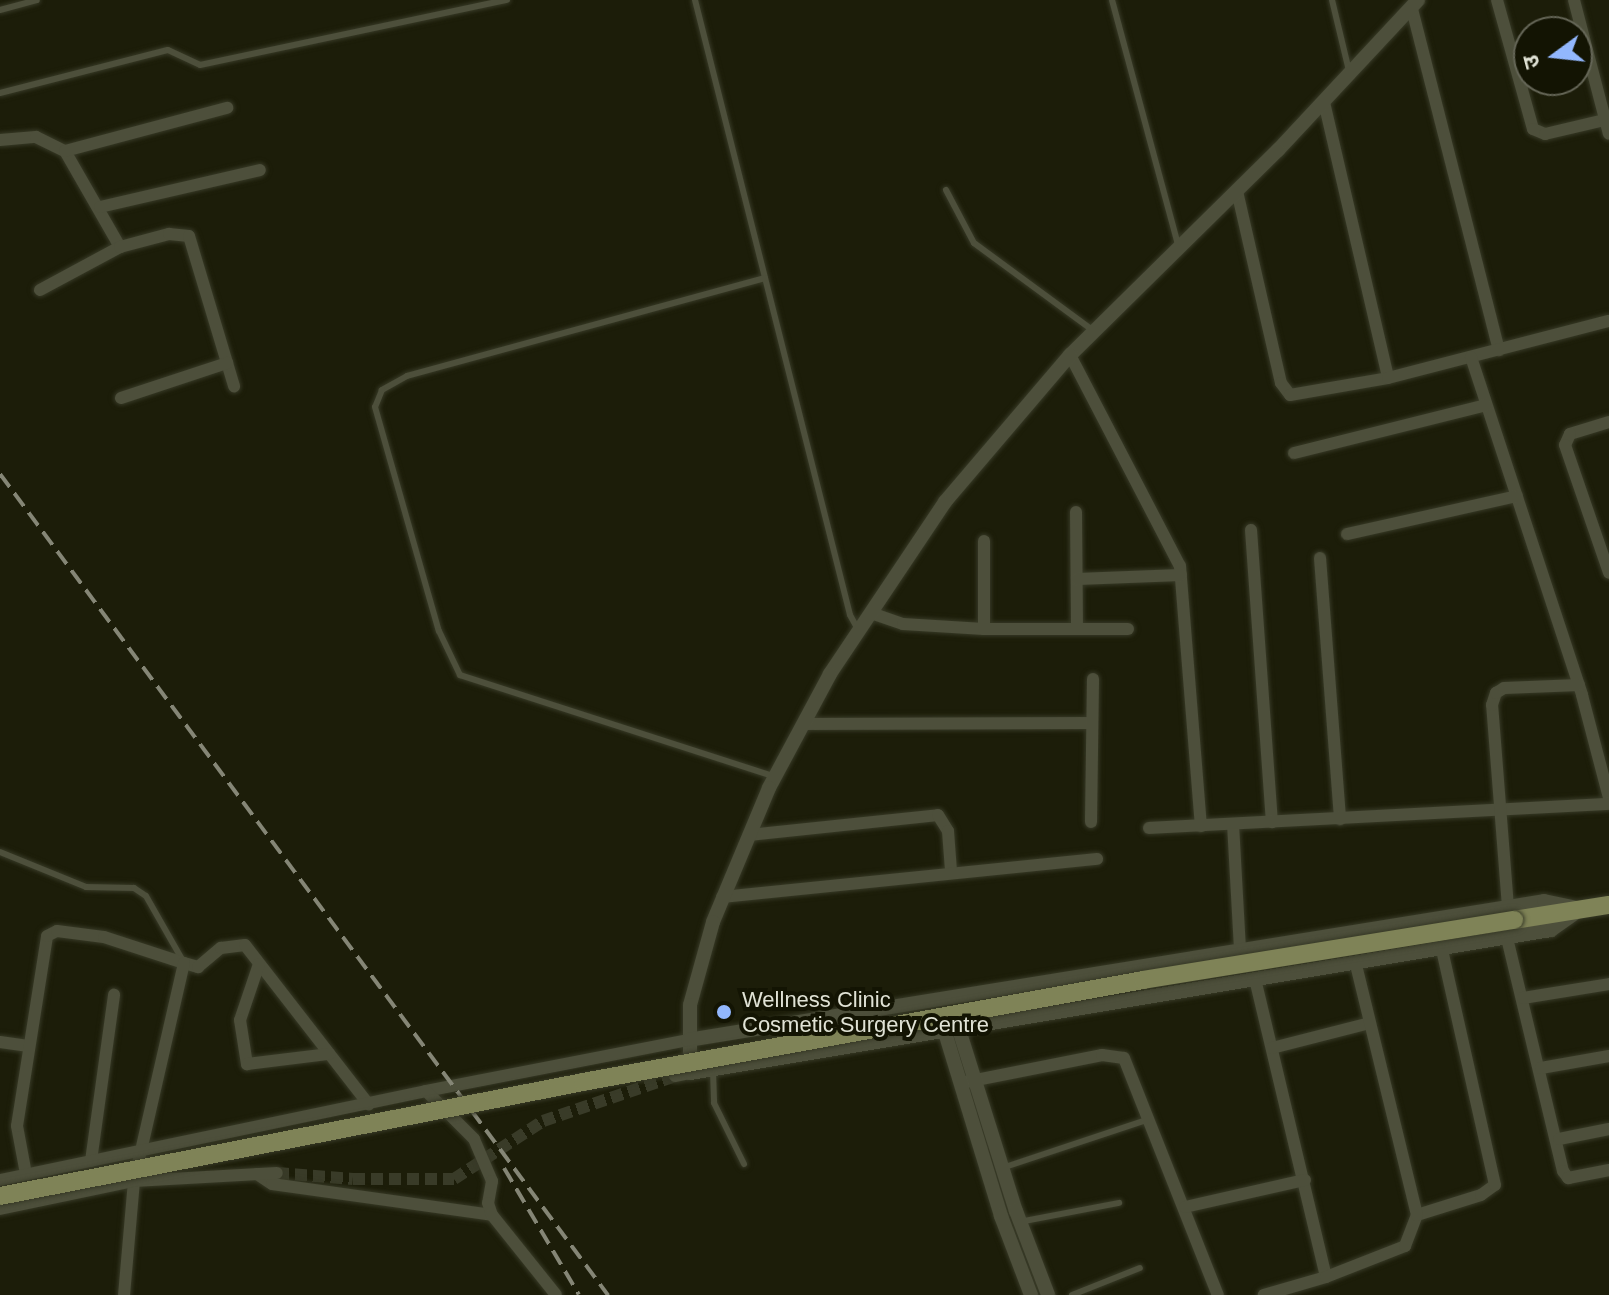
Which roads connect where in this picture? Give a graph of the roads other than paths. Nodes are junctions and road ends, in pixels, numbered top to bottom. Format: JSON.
{"nodes":[{"id":1,"x":37,"y":0,"type":"edge"},
{"id":2,"x":507,"y":0,"type":"edge"},
{"id":3,"x":695,"y":0,"type":"edge"},
{"id":4,"x":1112,"y":0,"type":"edge"},
{"id":5,"x":1332,"y":0,"type":"edge"},
{"id":6,"x":1497,"y":0,"type":"edge"},
{"id":7,"x":1574,"y":0,"type":"edge"},
{"id":8,"x":1415,"y":4,"type":"edge"},
{"id":9,"x":0,"y":10,"type":"edge"},
{"id":10,"x":1350,"y":74,"type":"junction"},
{"id":11,"x":0,"y":93,"type":"edge"},
{"id":12,"x":1324,"y":102,"type":"junction"},
{"id":13,"x":227,"y":108,"type":"dead end"},
{"id":14,"x":1607,"y":119,"type":"edge"},
{"id":15,"x":1609,"y":134,"type":"edge"},
{"id":16,"x":0,"y":140,"type":"edge"},
{"id":17,"x":65,"y":151,"type":"junction"},
{"id":18,"x":260,"y":170,"type":"dead end"},
{"id":19,"x":946,"y":190,"type":"dead end"},
{"id":20,"x":1237,"y":191,"type":"junction"},
{"id":21,"x":100,"y":207,"type":"junction"},
{"id":22,"x":120,"y":247,"type":"junction"},
{"id":23,"x":1179,"y":248,"type":"junction"},
{"id":24,"x":765,"y":278,"type":"junction"},
{"id":25,"x":40,"y":290,"type":"dead end"},
{"id":26,"x":1609,"y":321,"type":"edge"},
{"id":27,"x":1094,"y":331,"type":"junction"},
{"id":28,"x":1499,"y":350,"type":"junction"},
{"id":29,"x":1070,"y":355,"type":"junction"},
{"id":30,"x":1471,"y":357,"type":"junction"},
{"id":31,"x":227,"y":363,"type":"junction"},
{"id":32,"x":1388,"y":378,"type":"junction"},
{"id":33,"x":234,"y":386,"type":"dead end"},
{"id":34,"x":121,"y":398,"type":"dead end"},
{"id":35,"x":1486,"y":405,"type":"junction"},
{"id":36,"x":1609,"y":422,"type":"edge"},
{"id":37,"x":1294,"y":453,"type":"dead end"},
{"id":38,"x":1517,"y":496,"type":"junction"},
{"id":39,"x":1076,"y":512,"type":"dead end"},
{"id":40,"x":1251,"y":530,"type":"dead end"},
{"id":41,"x":1347,"y":534,"type":"dead end"},
{"id":42,"x":984,"y":541,"type":"dead end"},
{"id":43,"x":1320,"y":558,"type":"dead end"},
{"id":44,"x":1609,"y":573,"type":"edge"},
{"id":45,"x":1181,"y":575,"type":"junction"},
{"id":46,"x":1077,"y":579,"type":"junction"},
{"id":47,"x":871,"y":613,"type":"junction"},
{"id":48,"x":984,"y":629,"type":"junction"},
{"id":49,"x":1077,"y":629,"type":"junction"},
{"id":50,"x":1128,"y":629,"type":"dead end"},
{"id":51,"x":859,"y":631,"type":"junction"},
{"id":52,"x":1093,"y":679,"type":"dead end"},
{"id":53,"x":1579,"y":685,"type":"junction"},
{"id":54,"x":1092,"y":723,"type":"junction"},
{"id":55,"x":803,"y":724,"type":"junction"},
{"id":56,"x":775,"y":777,"type":"junction"},
{"id":57,"x":1609,"y":801,"type":"edge"},
{"id":58,"x":1502,"y":810,"type":"junction"},
{"id":59,"x":1340,"y":819,"type":"junction"},
{"id":60,"x":1091,"y":822,"type":"dead end"},
{"id":61,"x":1272,"y":822,"type":"junction"},
{"id":62,"x":1233,"y":824,"type":"junction"},
{"id":63,"x":1201,"y":826,"type":"junction"},
{"id":64,"x":1149,"y":828,"type":"dead end"},
{"id":65,"x":749,"y":835,"type":"junction"},
{"id":66,"x":0,"y":852,"type":"edge"},
{"id":67,"x":1097,"y":859,"type":"dead end"},
{"id":68,"x":951,"y":871,"type":"junction"},
{"id":69,"x":722,"y":897,"type":"junction"},
{"id":70,"x":1609,"y":905,"type":"edge"},
{"id":71,"x":1580,"y":909,"type":"junction"},
{"id":72,"x":1511,"y":913,"type":"junction"},
{"id":73,"x":1507,"y":938,"type":"junction"},
{"id":74,"x":1240,"y":950,"type":"junction"},
{"id":75,"x":1442,"y":950,"type":"junction"},
{"id":76,"x":184,"y":963,"type":"junction"},
{"id":77,"x":259,"y":964,"type":"junction"},
{"id":78,"x":1356,"y":965,"type":"junction"},
{"id":79,"x":1256,"y":983,"type":"junction"},
{"id":80,"x":1609,"y":984,"type":"edge"},
{"id":81,"x":114,"y":995,"type":"dead end"},
{"id":82,"x":942,"y":998,"type":"junction"},
{"id":83,"x":1523,"y":998,"type":"junction"},
{"id":84,"x":1370,"y":1023,"type":"junction"},
{"id":85,"x":952,"y":1030,"type":"junction"},
{"id":86,"x":688,"y":1040,"type":"junction"},
{"id":87,"x":0,"y":1042,"type":"edge"},
{"id":88,"x":27,"y":1046,"type":"junction"},
{"id":89,"x":1272,"y":1048,"type":"junction"},
{"id":90,"x":329,"y":1054,"type":"junction"},
{"id":91,"x":1609,"y":1056,"type":"edge"},
{"id":92,"x":1541,"y":1068,"type":"junction"},
{"id":93,"x":713,"y":1069,"type":"junction"},
{"id":94,"x":966,"y":1082,"type":"junction"},
{"id":95,"x":426,"y":1091,"type":"junction"},
{"id":96,"x":369,"y":1105,"type":"junction"},
{"id":97,"x":1149,"y":1119,"type":"junction"},
{"id":98,"x":1609,"y":1129,"type":"edge"},
{"id":99,"x":1559,"y":1139,"type":"junction"},
{"id":100,"x":142,"y":1150,"type":"junction"},
{"id":101,"x":91,"y":1161,"type":"junction"},
{"id":102,"x":744,"y":1164,"type":"dead end"},
{"id":103,"x":1002,"y":1168,"type":"junction"},
{"id":104,"x":1609,"y":1170,"type":"edge"},
{"id":105,"x":277,"y":1173,"type":"tunnel mouth"},
{"id":106,"x":26,"y":1174,"type":"junction"},
{"id":107,"x":257,"y":1174,"type":"junction"},
{"id":108,"x":0,"y":1180,"type":"edge"},
{"id":109,"x":1305,"y":1180,"type":"junction"},
{"id":110,"x":134,"y":1181,"type":"junction"},
{"id":111,"x":0,"y":1196,"type":"edge"},
{"id":112,"x":1119,"y":1203,"type":"dead end"},
{"id":113,"x":1185,"y":1207,"type":"junction"},
{"id":114,"x":0,"y":1209,"type":"edge"},
{"id":115,"x":492,"y":1215,"type":"junction"},
{"id":116,"x":1417,"y":1215,"type":"junction"},
{"id":117,"x":1019,"y":1222,"type":"junction"},
{"id":118,"x":1140,"y":1268,"type":"dead end"},
{"id":119,"x":1326,"y":1277,"type":"junction"},
{"id":120,"x":124,"y":1295,"type":"edge"},
{"id":121,"x":556,"y":1295,"type":"edge"},
{"id":122,"x":1031,"y":1295,"type":"edge"},
{"id":123,"x":1048,"y":1295,"type":"edge"},
{"id":124,"x":1072,"y":1295,"type":"edge"},
{"id":125,"x":1218,"y":1295,"type":"edge"},
{"id":126,"x":1264,"y":1295,"type":"edge"}],
"edges":[{"from":1,"to":9,"type":"lane"},
{"from":2,"to":11,"type":"lane"},
{"from":3,"to":24,"type":"lane"},
{"from":4,"to":23,"type":"lane"},
{"from":5,"to":10,"type":"lane"},
{"from":6,"to":14,"type":"street"},
{"from":7,"to":14,"type":"street"},
{"from":8,"to":10,"type":"street"},
{"from":8,"to":28,"type":"street"},
{"from":10,"to":12,"type":"street"},
{"from":12,"to":20,"type":"street"},
{"from":12,"to":32,"type":"street"},
{"from":13,"to":17,"type":"street"},
{"from":14,"to":15,"type":"street"},
{"from":16,"to":17,"type":"street"},
{"from":17,"to":21,"type":"street"},
{"from":18,"to":21,"type":"street"},
{"from":19,"to":27,"type":"lane"},
{"from":20,"to":23,"type":"street"},
{"from":20,"to":32,"type":"street"},
{"from":21,"to":22,"type":"street"},
{"from":22,"to":25,"type":"street"},
{"from":22,"to":31,"type":"street"},
{"from":23,"to":27,"type":"street"},
{"from":24,"to":51,"type":"lane"},
{"from":24,"to":56,"type":"lane"},
{"from":26,"to":28,"type":"street"},
{"from":27,"to":29,"type":"street"},
{"from":28,"to":30,"type":"street"},
{"from":29,"to":45,"type":"street"},
{"from":29,"to":47,"type":"street"},
{"from":30,"to":32,"type":"street"},
{"from":30,"to":35,"type":"street"},
{"from":31,"to":33,"type":"street"},
{"from":31,"to":34,"type":"street"},
{"from":35,"to":37,"type":"street"},
{"from":35,"to":38,"type":"street"},
{"from":36,"to":44,"type":"street"},
{"from":38,"to":41,"type":"street"},
{"from":38,"to":53,"type":"street"},
{"from":39,"to":46,"type":"street"},
{"from":40,"to":61,"type":"street"},
{"from":42,"to":48,"type":"street"},
{"from":43,"to":59,"type":"street"},
{"from":45,"to":46,"type":"street"},
{"from":45,"to":63,"type":"street"},
{"from":46,"to":49,"type":"street"},
{"from":47,"to":48,"type":"street"},
{"from":47,"to":51,"type":"street"},
{"from":48,"to":49,"type":"street"},
{"from":49,"to":50,"type":"street"},
{"from":51,"to":55,"type":"street"},
{"from":52,"to":54,"type":"street"},
{"from":53,"to":57,"type":"street"},
{"from":53,"to":58,"type":"street"},
{"from":54,"to":55,"type":"street"},
{"from":54,"to":60,"type":"street"},
{"from":55,"to":56,"type":"street"},
{"from":56,"to":65,"type":"street"},
{"from":57,"to":58,"type":"street"},
{"from":58,"to":59,"type":"street"},
{"from":58,"to":72,"type":"street"},
{"from":59,"to":61,"type":"street"},
{"from":61,"to":62,"type":"street"},
{"from":62,"to":63,"type":"street"},
{"from":62,"to":74,"type":"street"},
{"from":63,"to":64,"type":"street"},
{"from":65,"to":68,"type":"street"},
{"from":65,"to":69,"type":"street"},
{"from":66,"to":76,"type":"lane"},
{"from":67,"to":68,"type":"street"},
{"from":68,"to":69,"type":"street"},
{"from":69,"to":86,"type":"street"},
{"from":70,"to":71,"type":"main road"},
{"from":71,"to":72,"type":"main road"},
{"from":71,"to":73,"type":"street"},
{"from":72,"to":74,"type":"street"},
{"from":72,"to":111,"type":"main road","bridge":true},
{"from":73,"to":75,"type":"street"},
{"from":73,"to":83,"type":"street"},
{"from":74,"to":82,"type":"street"},
{"from":75,"to":78,"type":"street"},
{"from":75,"to":116,"type":"street"},
{"from":76,"to":77,"type":"street"},
{"from":76,"to":88,"type":"street"},
{"from":76,"to":100,"type":"street"},
{"from":77,"to":90,"type":"street"},
{"from":77,"to":90,"type":"street"},
{"from":78,"to":79,"type":"street"},
{"from":78,"to":84,"type":"street"},
{"from":79,"to":85,"type":"street"},
{"from":79,"to":89,"type":"street"},
{"from":80,"to":83,"type":"street"},
{"from":81,"to":101,"type":"street"},
{"from":82,"to":85,"type":"street"},
{"from":82,"to":86,"type":"street"},
{"from":83,"to":92,"type":"street"},
{"from":84,"to":89,"type":"street"},
{"from":84,"to":116,"type":"street"},
{"from":85,"to":93,"type":"street"},
{"from":85,"to":94,"type":"street"},
{"from":86,"to":93,"type":"street"},
{"from":86,"to":95,"type":"street"},
{"from":87,"to":88,"type":"street"},
{"from":88,"to":106,"type":"street"},
{"from":89,"to":109,"type":"street"},
{"from":90,"to":96,"type":"street"},
{"from":91,"to":92,"type":"street"},
{"from":92,"to":99,"type":"street"},
{"from":93,"to":102,"type":"lane"},
{"from":94,"to":97,"type":"street"},
{"from":94,"to":103,"type":"street"},
{"from":94,"to":122,"type":"street"},
{"from":95,"to":96,"type":"street"},
{"from":95,"to":115,"type":"street"},
{"from":96,"to":100,"type":"street"},
{"from":97,"to":103,"type":"lane"},
{"from":97,"to":113,"type":"street"},
{"from":98,"to":99,"type":"street"},
{"from":99,"to":104,"type":"street"},
{"from":100,"to":101,"type":"street"},
{"from":100,"to":110,"type":"street"},
{"from":101,"to":106,"type":"street"},
{"from":103,"to":117,"type":"street"},
{"from":105,"to":107,"type":"street"},
{"from":106,"to":108,"type":"street"},
{"from":107,"to":110,"type":"street"},
{"from":107,"to":115,"type":"street"},
{"from":109,"to":113,"type":"street"},
{"from":109,"to":119,"type":"street"},
{"from":110,"to":114,"type":"street"},
{"from":110,"to":120,"type":"street"},
{"from":112,"to":117,"type":"lane"},
{"from":113,"to":125,"type":"street"},
{"from":115,"to":121,"type":"street"},
{"from":116,"to":119,"type":"street"},
{"from":117,"to":123,"type":"street"},
{"from":118,"to":124,"type":"lane"},
{"from":119,"to":126,"type":"street"}]}
